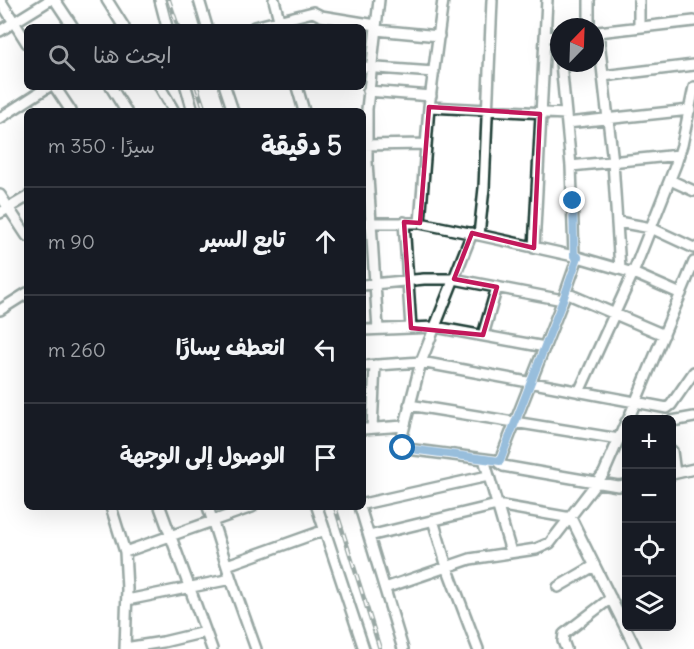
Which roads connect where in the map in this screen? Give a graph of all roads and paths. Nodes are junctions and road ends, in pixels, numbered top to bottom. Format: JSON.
{"nodes":[{"id":1,"x":0,"y":0,"type":"edge"},
{"id":2,"x":50,"y":0,"type":"edge"},
{"id":3,"x":55,"y":0,"type":"edge"},
{"id":4,"x":107,"y":0,"type":"edge"},
{"id":5,"x":160,"y":0,"type":"edge"},
{"id":6,"x":199,"y":0,"type":"edge"},
{"id":7,"x":274,"y":0,"type":"edge"},
{"id":8,"x":379,"y":0,"type":"edge"},
{"id":9,"x":443,"y":0,"type":"edge"},
{"id":10,"x":492,"y":0,"type":"edge"},
{"id":11,"x":547,"y":0,"type":"edge"},
{"id":12,"x":590,"y":0,"type":"edge"},
{"id":13,"x":639,"y":0,"type":"edge"},
{"id":14,"x":592,"y":18,"type":"edge"},
{"id":15,"x":694,"y":21,"type":"edge"},
{"id":16,"x":14,"y":23,"type":"junction"},
{"id":17,"x":71,"y":24,"type":"edge"},
{"id":18,"x":122,"y":24,"type":"edge"},
{"id":19,"x":166,"y":24,"type":"edge"},
{"id":20,"x":206,"y":24,"type":"edge"},
{"id":21,"x":280,"y":24,"type":"edge"},
{"id":22,"x":361,"y":24,"type":"edge"},
{"id":23,"x":366,"y":25,"type":"edge"},
{"id":24,"x":376,"y":27,"type":"junction"},
{"id":25,"x":639,"y":27,"type":"junction"},
{"id":26,"x":604,"y":29,"type":"edge"},
{"id":27,"x":0,"y":32,"type":"edge"},
{"id":28,"x":439,"y":36,"type":"junction"},
{"id":29,"x":544,"y":37,"type":"junction"},
{"id":30,"x":550,"y":37,"type":"edge"},
{"id":31,"x":24,"y":38,"type":"edge"},
{"id":32,"x":694,"y":65,"type":"edge"},
{"id":33,"x":367,"y":67,"type":"edge"},
{"id":34,"x":434,"y":72,"type":"junction"},
{"id":35,"x":562,"y":72,"type":"edge"},
{"id":36,"x":602,"y":72,"type":"edge"},
{"id":37,"x":603,"y":76,"type":"junction"},
{"id":38,"x":694,"y":87,"type":"edge"},
{"id":39,"x":43,"y":90,"type":"edge"},
{"id":40,"x":60,"y":90,"type":"edge"},
{"id":41,"x":113,"y":90,"type":"edge"},
{"id":42,"x":162,"y":90,"type":"edge"},
{"id":43,"x":187,"y":90,"type":"edge"},
{"id":44,"x":227,"y":90,"type":"edge"},
{"id":45,"x":298,"y":90,"type":"edge"},
{"id":46,"x":368,"y":91,"type":"junction"},
{"id":47,"x":431,"y":96,"type":"junction"},
{"id":48,"x":429,"y":107,"type":"junction"},
{"id":49,"x":70,"y":108,"type":"edge"},
{"id":50,"x":124,"y":108,"type":"edge"},
{"id":51,"x":172,"y":108,"type":"edge"},
{"id":52,"x":192,"y":108,"type":"edge"},
{"id":53,"x":232,"y":108,"type":"edge"},
{"id":54,"x":303,"y":108,"type":"edge"},
{"id":55,"x":690,"y":110,"type":"junction"},
{"id":56,"x":487,"y":111,"type":"junction"},
{"id":57,"x":540,"y":114,"type":"junction"},
{"id":58,"x":0,"y":118,"type":"edge"},
{"id":59,"x":567,"y":118,"type":"junction"},
{"id":60,"x":608,"y":119,"type":"junction"},
{"id":61,"x":366,"y":127,"type":"edge"},
{"id":62,"x":690,"y":130,"type":"edge"},
{"id":63,"x":426,"y":144,"type":"junction"},
{"id":64,"x":366,"y":145,"type":"edge"},
{"id":65,"x":679,"y":155,"type":"junction"},
{"id":66,"x":613,"y":162,"type":"junction"},
{"id":67,"x":571,"y":166,"type":"junction"},
{"id":68,"x":670,"y":180,"type":"junction"},
{"id":69,"x":366,"y":184,"type":"edge"},
{"id":70,"x":694,"y":191,"type":"edge"},
{"id":71,"x":0,"y":195,"type":"edge"},
{"id":72,"x":24,"y":199,"type":"edge"},
{"id":73,"x":4,"y":210,"type":"edge"},
{"id":74,"x":367,"y":222,"type":"edge"},
{"id":75,"x":405,"y":222,"type":"junction"},
{"id":76,"x":618,"y":222,"type":"junction"},
{"id":77,"x":420,"y":223,"type":"junction"},
{"id":78,"x":651,"y":228,"type":"junction"},
{"id":79,"x":24,"y":233,"type":"edge"},
{"id":80,"x":476,"y":234,"type":"junction"},
{"id":81,"x":534,"y":248,"type":"junction"},
{"id":82,"x":694,"y":248,"type":"edge"},
{"id":83,"x":576,"y":256,"type":"junction"},
{"id":84,"x":694,"y":262,"type":"edge"},
{"id":85,"x":620,"y":269,"type":"junction"},
{"id":86,"x":633,"y":273,"type":"junction"},
{"id":87,"x":692,"y":274,"type":"edge"},
{"id":88,"x":454,"y":279,"type":"junction"},
{"id":89,"x":409,"y":280,"type":"junction"},
{"id":90,"x":375,"y":284,"type":"junction"},
{"id":91,"x":366,"y":285,"type":"edge"},
{"id":92,"x":497,"y":287,"type":"junction"},
{"id":93,"x":681,"y":294,"type":"junction"},
{"id":94,"x":24,"y":295,"type":"edge"},
{"id":95,"x":565,"y":296,"type":"junction"},
{"id":96,"x":0,"y":310,"type":"edge"},
{"id":97,"x":615,"y":313,"type":"junction"},
{"id":98,"x":435,"y":327,"type":"junction"},
{"id":99,"x":411,"y":328,"type":"junction"},
{"id":100,"x":378,"y":329,"type":"junction"},
{"id":101,"x":366,"y":330,"type":"edge"},
{"id":102,"x":483,"y":335,"type":"junction"},
{"id":103,"x":664,"y":335,"type":"junction"},
{"id":104,"x":545,"y":347,"type":"junction"},
{"id":105,"x":421,"y":362,"type":"junction"},
{"id":106,"x":375,"y":365,"type":"junction"},
{"id":107,"x":366,"y":366,"type":"edge"},
{"id":108,"x":694,"y":372,"type":"edge"},
{"id":109,"x":531,"y":383,"type":"junction"},
{"id":110,"x":579,"y":392,"type":"junction"},
{"id":111,"x":635,"y":403,"type":"junction"},
{"id":112,"x":409,"y":405,"type":"junction"},
{"id":113,"x":630,"y":415,"type":"edge"},
{"id":114,"x":694,"y":417,"type":"edge"},
{"id":115,"x":676,"y":420,"type":"edge"},
{"id":116,"x":516,"y":422,"type":"junction"},
{"id":117,"x":404,"y":426,"type":"junction"},
{"id":118,"x":367,"y":429,"type":"edge"},
{"id":119,"x":622,"y":432,"type":"edge"},
{"id":120,"x":619,"y":439,"type":"junction"},
{"id":121,"x":484,"y":459,"type":"junction"},
{"id":122,"x":500,"y":461,"type":"junction"},
{"id":123,"x":694,"y":469,"type":"edge"},
{"id":124,"x":676,"y":474,"type":"edge"},
{"id":125,"x":489,"y":476,"type":"junction"},
{"id":126,"x":598,"y":481,"type":"junction"},
{"id":127,"x":622,"y":486,"type":"edge"},
{"id":128,"x":366,"y":505,"type":"edge"},
{"id":129,"x":497,"y":505,"type":"junction"},
{"id":130,"x":112,"y":510,"type":"edge"},
{"id":131,"x":161,"y":510,"type":"edge"},
{"id":132,"x":209,"y":510,"type":"edge"},
{"id":133,"x":244,"y":510,"type":"edge"},
{"id":134,"x":318,"y":510,"type":"edge"},
{"id":135,"x":363,"y":510,"type":"edge"},
{"id":136,"x":571,"y":518,"type":"junction"},
{"id":137,"x":433,"y":520,"type":"junction"},
{"id":138,"x":213,"y":521,"type":"junction"},
{"id":139,"x":325,"y":530,"type":"junction"},
{"id":140,"x":369,"y":536,"type":"junction"},
{"id":141,"x":170,"y":537,"type":"junction"},
{"id":142,"x":125,"y":552,"type":"junction"},
{"id":143,"x":511,"y":552,"type":"junction"},
{"id":144,"x":226,"y":565,"type":"junction"},
{"id":145,"x":594,"y":566,"type":"junction"},
{"id":146,"x":447,"y":567,"type":"junction"},
{"id":147,"x":231,"y":579,"type":"junction"},
{"id":148,"x":558,"y":587,"type":"dead end"},
{"id":149,"x":188,"y":588,"type":"junction"},
{"id":150,"x":385,"y":588,"type":"junction"},
{"id":151,"x":611,"y":598,"type":"junction"},
{"id":152,"x":127,"y":600,"type":"junction"},
{"id":153,"x":205,"y":632,"type":"junction"},
{"id":154,"x":125,"y":648,"type":"edge"},
{"id":155,"x":212,"y":649,"type":"edge"},
{"id":156,"x":256,"y":649,"type":"edge"},
{"id":157,"x":364,"y":649,"type":"edge"},
{"id":158,"x":404,"y":649,"type":"edge"},
{"id":159,"x":478,"y":649,"type":"edge"},
{"id":160,"x":566,"y":649,"type":"edge"},
{"id":161,"x":636,"y":649,"type":"edge"}],
"edges":[{"from":1,"to":16,"type":"street"},
{"from":2,"to":16,"type":"street"},
{"from":3,"to":17,"type":"street"},
{"from":4,"to":18,"type":"street"},
{"from":5,"to":19,"type":"street"},
{"from":6,"to":20,"type":"street"},
{"from":7,"to":21,"type":"street"},
{"from":8,"to":24,"type":"street"},
{"from":9,"to":28,"type":"street"},
{"from":10,"to":56,"type":"street"},
{"from":11,"to":29,"type":"street"},
{"from":12,"to":14,"type":"street"},
{"from":13,"to":25,"type":"street"},
{"from":15,"to":25,"type":"street"},
{"from":16,"to":27,"type":"street"},
{"from":16,"to":31,"type":"street"},
{"from":21,"to":22,"type":"street"},
{"from":23,"to":24,"type":"street"},
{"from":24,"to":28,"type":"street"},
{"from":24,"to":33,"type":"street"},
{"from":25,"to":26,"type":"street"},
{"from":28,"to":34,"type":"street"},
{"from":29,"to":30,"type":"street"},
{"from":29,"to":57,"type":"street"},
{"from":32,"to":37,"type":"street"},
{"from":33,"to":34,"type":"street"},
{"from":33,"to":46,"type":"street"},
{"from":34,"to":47,"type":"street"},
{"from":35,"to":59,"type":"street"},
{"from":36,"to":37,"type":"street"},
{"from":37,"to":60,"type":"street"},
{"from":38,"to":55,"type":"street"},
{"from":39,"to":58,"type":"street"},
{"from":40,"to":49,"type":"street"},
{"from":41,"to":50,"type":"street"},
{"from":42,"to":51,"type":"street"},
{"from":43,"to":52,"type":"street"},
{"from":44,"to":53,"type":"street"},
{"from":45,"to":54,"type":"street"},
{"from":46,"to":47,"type":"street"},
{"from":46,"to":61,"type":"street"},
{"from":47,"to":48,"type":"street"},
{"from":48,"to":56,"type":"street"},
{"from":48,"to":63,"type":"street"},
{"from":55,"to":60,"type":"street"},
{"from":55,"to":62,"type":"street"},
{"from":56,"to":57,"type":"street"},
{"from":56,"to":80,"type":"street"},
{"from":57,"to":59,"type":"street"},
{"from":57,"to":81,"type":"street"},
{"from":59,"to":60,"type":"street"},
{"from":59,"to":67,"type":"street"},
{"from":60,"to":66,"type":"street"},
{"from":62,"to":65,"type":"street"},
{"from":63,"to":64,"type":"street"},
{"from":63,"to":77,"type":"street"},
{"from":65,"to":66,"type":"street"},
{"from":65,"to":68,"type":"street"},
{"from":66,"to":67,"type":"street"},
{"from":66,"to":76,"type":"street"},
{"from":67,"to":83,"type":"street"},
{"from":68,"to":70,"type":"street"},
{"from":68,"to":78,"type":"street"},
{"from":69,"to":74,"type":"street"},
{"from":71,"to":73,"type":"street"},
{"from":72,"to":73,"type":"street"},
{"from":73,"to":79,"type":"street"},
{"from":74,"to":75,"type":"street"},
{"from":74,"to":90,"type":"street"},
{"from":75,"to":77,"type":"street"},
{"from":75,"to":89,"type":"street"},
{"from":76,"to":78,"type":"street"},
{"from":76,"to":85,"type":"street"},
{"from":77,"to":80,"type":"street"},
{"from":78,"to":82,"type":"street"},
{"from":78,"to":86,"type":"street"},
{"from":80,"to":81,"type":"street"},
{"from":80,"to":88,"type":"street"},
{"from":81,"to":83,"type":"street"},
{"from":83,"to":85,"type":"street"},
{"from":83,"to":95,"type":"street"},
{"from":84,"to":87,"type":"street"},
{"from":85,"to":86,"type":"street"},
{"from":86,"to":93,"type":"street"},
{"from":86,"to":97,"type":"street"},
{"from":87,"to":93,"type":"street"},
{"from":88,"to":89,"type":"street"},
{"from":88,"to":92,"type":"street"},
{"from":88,"to":98,"type":"street"},
{"from":89,"to":90,"type":"street"},
{"from":89,"to":99,"type":"street"},
{"from":90,"to":91,"type":"street"},
{"from":90,"to":100,"type":"street"},
{"from":92,"to":95,"type":"street"},
{"from":92,"to":102,"type":"street"},
{"from":93,"to":103,"type":"street"},
{"from":94,"to":96,"type":"street"},
{"from":95,"to":97,"type":"street"},
{"from":95,"to":104,"type":"street"},
{"from":97,"to":103,"type":"street"},
{"from":97,"to":110,"type":"street"},
{"from":98,"to":99,"type":"street"},
{"from":98,"to":102,"type":"street"},
{"from":98,"to":105,"type":"street"},
{"from":99,"to":100,"type":"street"},
{"from":100,"to":101,"type":"street"},
{"from":102,"to":104,"type":"street"},
{"from":103,"to":111,"type":"street"},
{"from":104,"to":109,"type":"street"},
{"from":105,"to":106,"type":"street"},
{"from":105,"to":109,"type":"street"},
{"from":105,"to":112,"type":"street"},
{"from":106,"to":107,"type":"street"},
{"from":106,"to":118,"type":"street"},
{"from":108,"to":111,"type":"street"},
{"from":109,"to":110,"type":"street"},
{"from":109,"to":116,"type":"street"},
{"from":110,"to":111,"type":"street"},
{"from":111,"to":113,"type":"street"},
{"from":112,"to":116,"type":"street"},
{"from":112,"to":117,"type":"street"},
{"from":114,"to":115,"type":"street"},
{"from":116,"to":120,"type":"street"},
{"from":116,"to":122,"type":"street"},
{"from":117,"to":118,"type":"street"},
{"from":117,"to":121,"type":"street"},
{"from":119,"to":120,"type":"street"},
{"from":120,"to":126,"type":"street"},
{"from":121,"to":122,"type":"street"},
{"from":121,"to":125,"type":"street"},
{"from":122,"to":126,"type":"street"},
{"from":123,"to":124,"type":"street"},
{"from":125,"to":128,"type":"street"},
{"from":125,"to":129,"type":"street"},
{"from":126,"to":127,"type":"street"},
{"from":126,"to":136,"type":"street"},
{"from":129,"to":136,"type":"street"},
{"from":129,"to":137,"type":"street"},
{"from":129,"to":143,"type":"street"},
{"from":130,"to":142,"type":"street"},
{"from":131,"to":141,"type":"street"},
{"from":132,"to":138,"type":"street"},
{"from":133,"to":138,"type":"street"},
{"from":134,"to":139,"type":"street"},
{"from":135,"to":140,"type":"street"},
{"from":136,"to":143,"type":"street"},
{"from":136,"to":145,"type":"street"},
{"from":137,"to":140,"type":"street"},
{"from":137,"to":146,"type":"street"},
{"from":138,"to":141,"type":"street"},
{"from":138,"to":144,"type":"street"},
{"from":139,"to":144,"type":"street"},
{"from":139,"to":157,"type":"street"},
{"from":140,"to":150,"type":"street"},
{"from":141,"to":142,"type":"street"},
{"from":141,"to":149,"type":"street"},
{"from":142,"to":152,"type":"street"},
{"from":143,"to":146,"type":"street"},
{"from":144,"to":147,"type":"street"},
{"from":145,"to":148,"type":"street"},
{"from":145,"to":151,"type":"street"},
{"from":146,"to":150,"type":"street"},
{"from":146,"to":159,"type":"street"},
{"from":147,"to":149,"type":"street"},
{"from":147,"to":156,"type":"street"},
{"from":149,"to":152,"type":"street"},
{"from":149,"to":153,"type":"street"},
{"from":150,"to":158,"type":"street"},
{"from":151,"to":160,"type":"street"},
{"from":151,"to":161,"type":"street"},
{"from":152,"to":154,"type":"street"},
{"from":153,"to":154,"type":"street"},
{"from":153,"to":155,"type":"street"}]}
